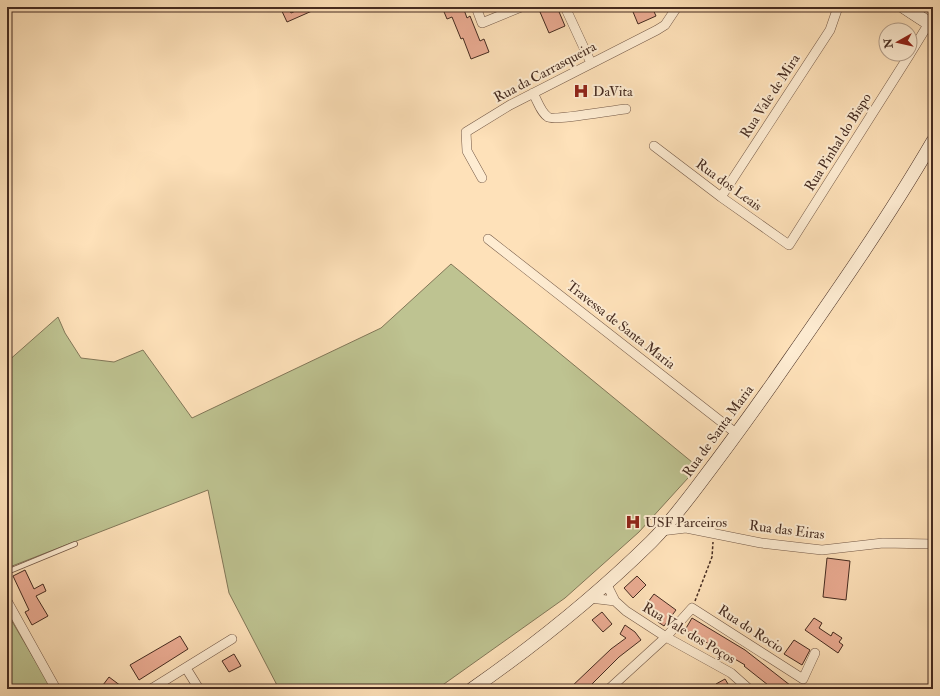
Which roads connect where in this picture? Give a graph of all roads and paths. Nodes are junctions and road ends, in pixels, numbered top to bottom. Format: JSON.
{"nodes":[{"id":1,"x":476,"y":7,"type":"edge"},
{"id":2,"x":521,"y":7,"type":"edge"},
{"id":3,"x":565,"y":7,"type":"edge"},
{"id":4,"x":677,"y":7,"type":"edge"},
{"id":5,"x":838,"y":7,"type":"edge"},
{"id":6,"x":904,"y":7,"type":"edge"},
{"id":7,"x":931,"y":24,"type":"edge"},
{"id":8,"x":918,"y":43,"type":"edge"},
{"id":9,"x":905,"y":62,"type":"edge"},
{"id":10,"x":591,"y":63,"type":"junction"},
{"id":11,"x":533,"y":93,"type":"junction"},
{"id":12,"x":626,"y":109,"type":"dead end"},
{"id":13,"x":933,"y":141,"type":"edge"},
{"id":14,"x":654,"y":146,"type":"dead end"},
{"id":15,"x":482,"y":178,"type":"dead end"},
{"id":16,"x":721,"y":197,"type":"junction"},
{"id":17,"x":488,"y":238,"type":"dead end"},
{"id":18,"x":789,"y":245,"type":"joint"},
{"id":19,"x":737,"y":434,"type":"junction"},
{"id":20,"x":673,"y":516,"type":"junction"},
{"id":21,"x":686,"y":528,"type":"junction"},
{"id":22,"x":661,"y":531,"type":"junction"},
{"id":23,"x":714,"y":534,"type":"junction"},
{"id":24,"x":75,"y":544,"type":"dead end"},
{"id":25,"x":933,"y":544,"type":"edge"},
{"id":26,"x":7,"y":572,"type":"edge"},
{"id":27,"x":606,"y":583,"type":"junction"},
{"id":28,"x":590,"y":598,"type":"junction"},
{"id":29,"x":7,"y":601,"type":"edge"},
{"id":30,"x":615,"y":601,"type":"junction"},
{"id":31,"x":692,"y":608,"type":"junction"},
{"id":32,"x":666,"y":637,"type":"junction"},
{"id":33,"x":232,"y":640,"type":"dead end"},
{"id":34,"x":815,"y":653,"type":"dead end"},
{"id":35,"x":186,"y":668,"type":"junction"},
{"id":36,"x":56,"y":689,"type":"edge"},
{"id":37,"x":151,"y":689,"type":"edge"},
{"id":38,"x":199,"y":689,"type":"edge"},
{"id":39,"x":472,"y":689,"type":"edge"},
{"id":40,"x":609,"y":689,"type":"edge"},
{"id":41,"x":749,"y":689,"type":"edge"}],
"edges":[{"from":1,"to":2,"type":"street"},
{"from":3,"to":10,"type":"street"},
{"from":4,"to":10,"type":"street","name":"Rua da Carrasqueira"},
{"from":5,"to":16,"type":"street","name":"Rua Vale de Mira"},
{"from":6,"to":7,"type":"street"},
{"from":7,"to":8,"type":"street","name":"Rua Pinhal do Bispo"},
{"from":9,"to":18,"type":"street","name":"Rua Pinhal do Bispo"},
{"from":10,"to":11,"type":"street","name":"Rua da Carrasqueira"},
{"from":11,"to":12,"type":"street"},
{"from":11,"to":15,"type":"street","name":"Rua da Carrasqueira"},
{"from":13,"to":19,"type":"street","name":"Rua de Santa Maria"},
{"from":14,"to":16,"type":"street","name":"Rua dos Leais"},
{"from":16,"to":18,"type":"street","name":"Rua dos Leais"},
{"from":17,"to":19,"type":"street","name":"Travessa de Santa Maria"},
{"from":19,"to":20,"type":"street","name":"Rua de Santa Maria"},
{"from":20,"to":21,"type":"street"},
{"from":20,"to":22,"type":"street","name":"Rua de Santa Maria"},
{"from":21,"to":22,"type":"street","name":"Rua das Eiras"},
{"from":21,"to":23,"type":"street","name":"Rua das Eiras"},
{"from":22,"to":27,"type":"street","name":"Rua de Santa Maria"},
{"from":23,"to":25,"type":"street","name":"Rua das Eiras"},
{"from":23,"to":31,"type":"path"},
{"from":24,"to":26,"type":"lane"},
{"from":27,"to":28,"type":"street","name":"Rua de Santa Maria"},
{"from":27,"to":30,"type":"street","name":"Rua Vale dos Poços"},
{"from":28,"to":30,"type":"street"},
{"from":28,"to":39,"type":"street","name":"Rua de Santa Maria"},
{"from":29,"to":36,"type":"street"},
{"from":30,"to":32,"type":"street","name":"Rua Vale dos Poços"},
{"from":31,"to":32,"type":"street"},
{"from":31,"to":34,"type":"street","name":"Rua do Rocio"},
{"from":32,"to":40,"type":"street"},
{"from":32,"to":41,"type":"street","name":"Rua Vale dos Poços"},
{"from":33,"to":35,"type":"street"},
{"from":35,"to":37,"type":"street"},
{"from":35,"to":38,"type":"street"}]}
